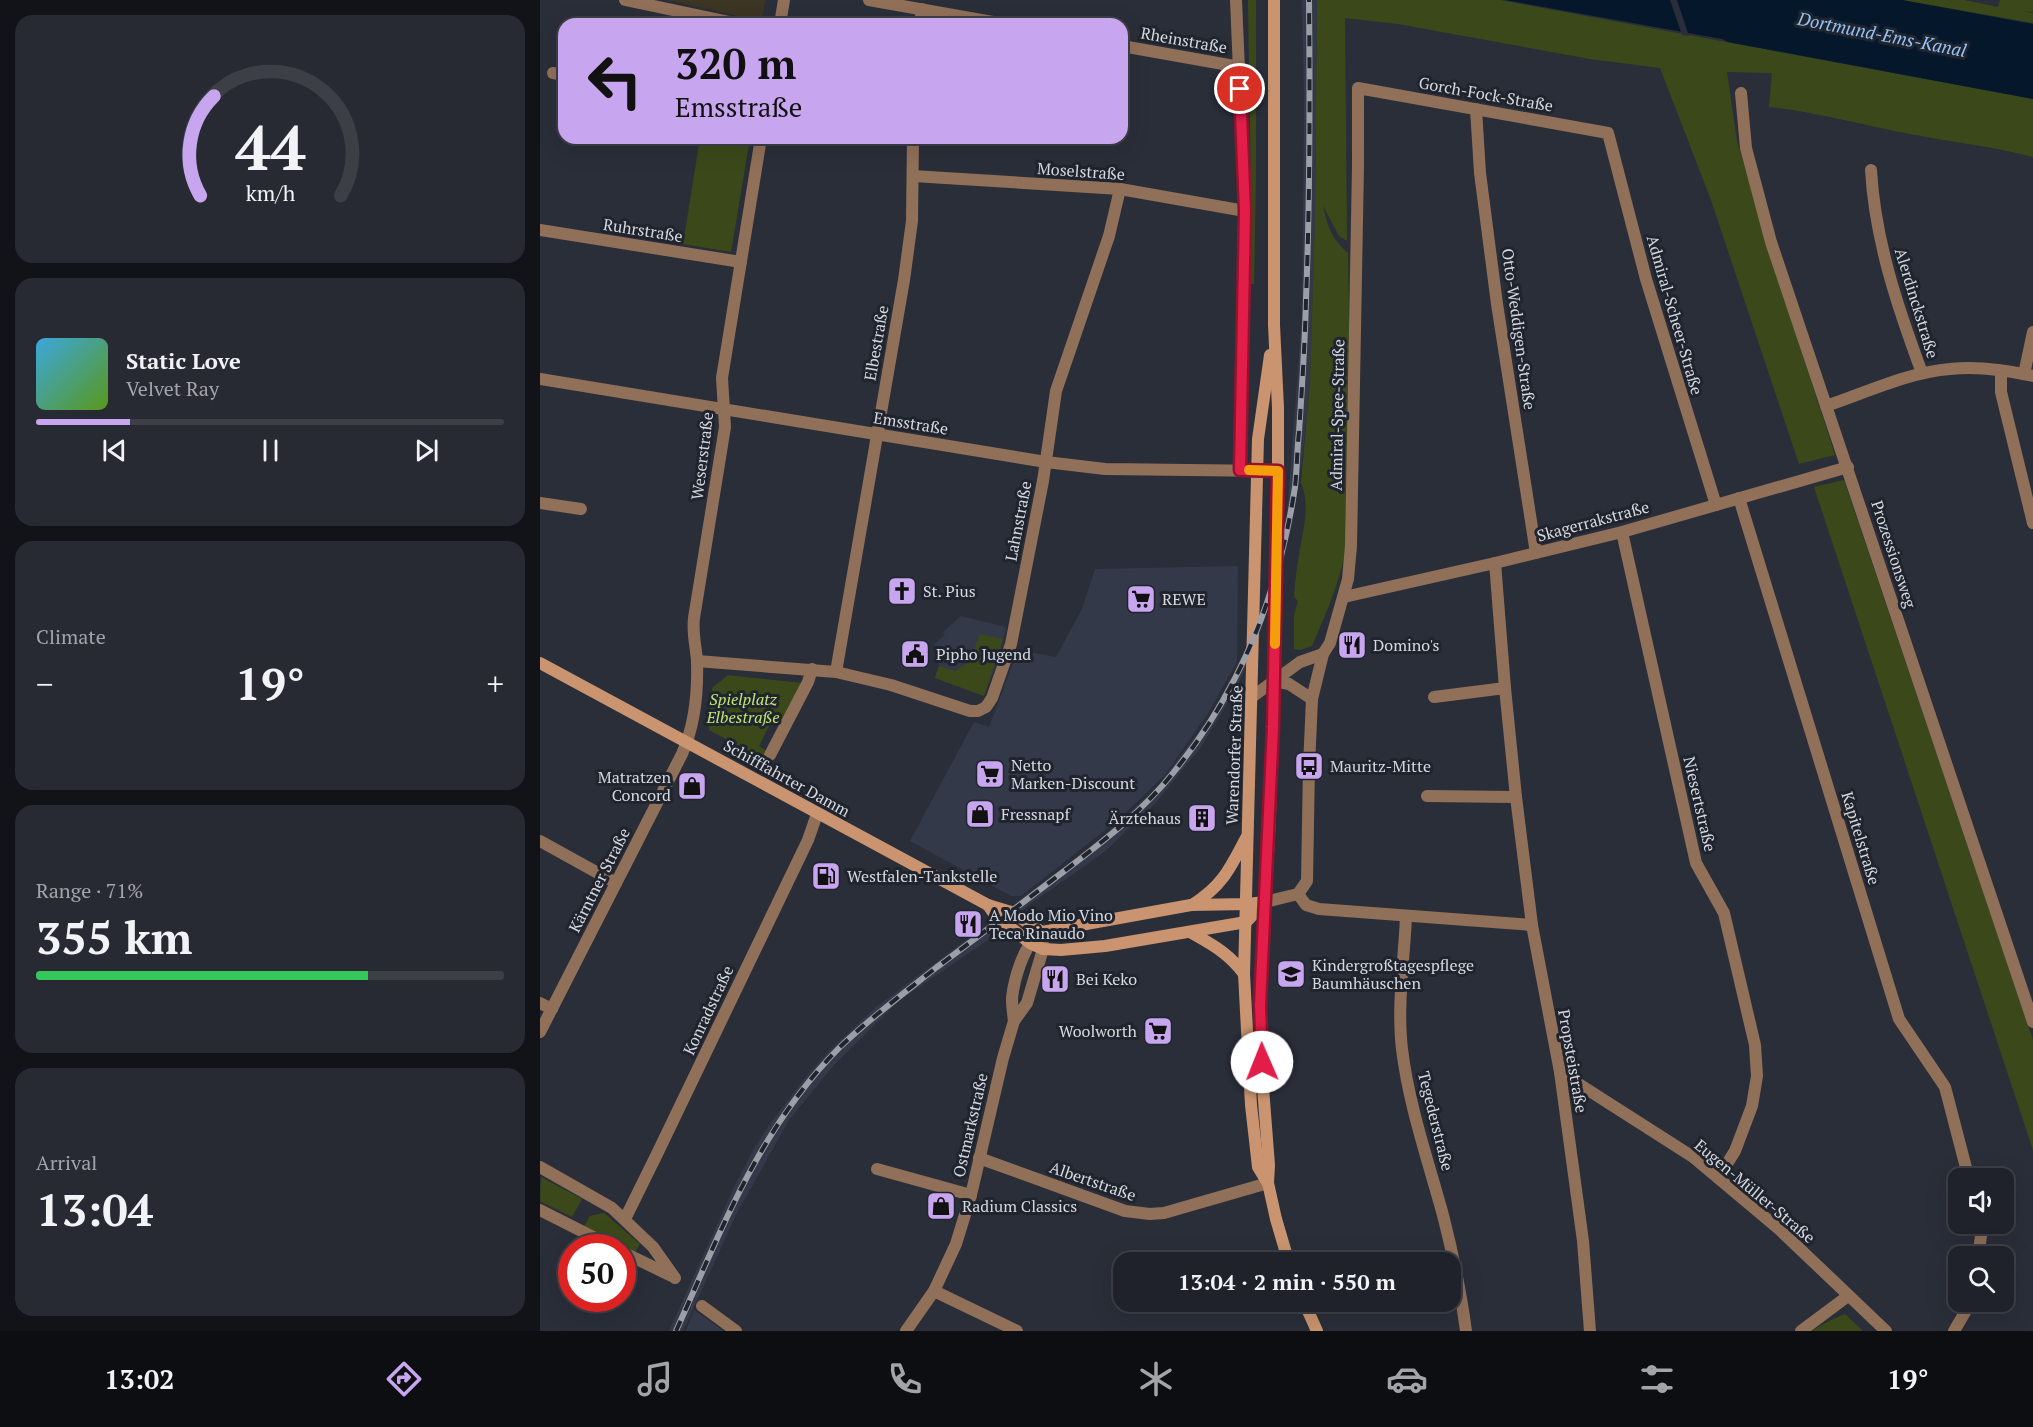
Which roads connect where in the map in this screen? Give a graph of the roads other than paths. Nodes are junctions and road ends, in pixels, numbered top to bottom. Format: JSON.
{"nodes":[{"id":1,"x":625,"y":0,"type":"edge"},
{"id":2,"x":784,"y":0,"type":"edge"},
{"id":3,"x":869,"y":0,"type":"edge"},
{"id":4,"x":1236,"y":0,"type":"edge"},
{"id":5,"x":1274,"y":0,"type":"edge"},
{"id":6,"x":922,"y":9,"type":"junction"},
{"id":7,"x":710,"y":18,"type":"edge"},
{"id":8,"x":781,"y":18,"type":"edge"},
{"id":9,"x":921,"y":18,"type":"edge"},
{"id":10,"x":971,"y":18,"type":"edge"},
{"id":11,"x":1128,"y":46,"type":"edge"},
{"id":12,"x":1240,"y":67,"type":"junction"},
{"id":13,"x":1358,"y":88,"type":"joint"},
{"id":14,"x":1741,"y":93,"type":"dead end"},
{"id":15,"x":1476,"y":109,"type":"junction"},
{"id":16,"x":1608,"y":133,"type":"joint"},
{"id":17,"x":761,"y":144,"type":"edge"},
{"id":18,"x":913,"y":144,"type":"edge"},
{"id":19,"x":1871,"y":170,"type":"dead end"},
{"id":20,"x":913,"y":176,"type":"junction"},
{"id":21,"x":1120,"y":189,"type":"junction"},
{"id":22,"x":1245,"y":211,"type":"junction"},
{"id":23,"x":540,"y":230,"type":"edge"},
{"id":24,"x":741,"y":262,"type":"junction"},
{"id":25,"x":1274,"y":325,"type":"junction"},
{"id":26,"x":2033,"y":332,"type":"edge"},
{"id":27,"x":2001,"y":371,"type":"junction"},
{"id":28,"x":1922,"y":374,"type":"junction"},
{"id":29,"x":2028,"y":375,"type":"edge"},
{"id":30,"x":540,"y":379,"type":"edge"},
{"id":31,"x":1826,"y":406,"type":"junction"},
{"id":32,"x":724,"y":409,"type":"junction"},
{"id":33,"x":876,"y":434,"type":"junction"},
{"id":34,"x":1046,"y":462,"type":"junction"},
{"id":35,"x":1848,"y":467,"type":"junction"},
{"id":36,"x":1240,"y":470,"type":"junction"},
{"id":37,"x":1257,"y":470,"type":"junction"},
{"id":38,"x":1278,"y":471,"type":"junction"},
{"id":39,"x":1739,"y":498,"type":"junction"},
{"id":40,"x":540,"y":503,"type":"edge"},
{"id":41,"x":1716,"y":505,"type":"junction"},
{"id":42,"x":581,"y":509,"type":"dead end"},
{"id":43,"x":2033,"y":523,"type":"edge"},
{"id":44,"x":1622,"y":532,"type":"junction"},
{"id":45,"x":1536,"y":553,"type":"junction"},
{"id":46,"x":1495,"y":563,"type":"junction"},
{"id":47,"x":1344,"y":597,"type":"junction"},
{"id":48,"x":1323,"y":654,"type":"junction"},
{"id":49,"x":697,"y":661,"type":"junction"},
{"id":50,"x":540,"y":663,"type":"edge"},
{"id":51,"x":812,"y":669,"type":"junction"},
{"id":52,"x":836,"y":672,"type":"junction"},
{"id":53,"x":1274,"y":681,"type":"junction"},
{"id":54,"x":1505,"y":687,"type":"junction"},
{"id":55,"x":1252,"y":697,"type":"junction"},
{"id":56,"x":1434,"y":697,"type":"dead end"},
{"id":57,"x":1312,"y":699,"type":"junction"},
{"id":58,"x":687,"y":742,"type":"junction"},
{"id":59,"x":770,"y":755,"type":"dead end"},
{"id":60,"x":1427,"y":796,"type":"dead end"},
{"id":61,"x":1516,"y":797,"type":"junction"},
{"id":62,"x":817,"y":814,"type":"junction"},
{"id":63,"x":1248,"y":835,"type":"junction"},
{"id":64,"x":540,"y":841,"type":"edge"},
{"id":65,"x":616,"y":883,"type":"junction"},
{"id":66,"x":1298,"y":894,"type":"junction"},
{"id":67,"x":1265,"y":902,"type":"junction"},
{"id":68,"x":1247,"y":904,"type":"junction"},
{"id":69,"x":988,"y":905,"type":"junction"},
{"id":70,"x":1191,"y":905,"type":"junction"},
{"id":71,"x":1406,"y":916,"type":"junction"},
{"id":72,"x":1246,"y":922,"type":"junction"},
{"id":73,"x":1532,"y":925,"type":"junction"},
{"id":74,"x":1042,"y":932,"type":"junction"},
{"id":75,"x":1190,"y":932,"type":"junction"},
{"id":76,"x":1030,"y":943,"type":"junction"},
{"id":77,"x":1043,"y":949,"type":"junction"},
{"id":78,"x":1244,"y":974,"type":"junction"},
{"id":79,"x":540,"y":1003,"type":"edge"},
{"id":80,"x":552,"y":1009,"type":"junction"},
{"id":81,"x":1014,"y":1021,"type":"junction"},
{"id":82,"x":2033,"y":1022,"type":"edge"},
{"id":83,"x":540,"y":1032,"type":"edge"},
{"id":84,"x":1560,"y":1072,"type":"junction"},
{"id":85,"x":979,"y":1158,"type":"junction"},
{"id":86,"x":540,"y":1167,"type":"edge"},
{"id":87,"x":1966,"y":1168,"type":"edge"},
{"id":88,"x":877,"y":1169,"type":"dead end"},
{"id":89,"x":1718,"y":1178,"type":"junction"},
{"id":90,"x":1268,"y":1183,"type":"junction"},
{"id":91,"x":971,"y":1195,"type":"junction"},
{"id":92,"x":540,"y":1210,"type":"edge"},
{"id":93,"x":625,"y":1219,"type":"junction"},
{"id":94,"x":587,"y":1234,"type":"edge"},
{"id":95,"x":1286,"y":1252,"type":"edge"},
{"id":96,"x":636,"y":1259,"type":"edge"},
{"id":97,"x":934,"y":1291,"type":"junction"},
{"id":98,"x":1848,"y":1296,"type":"junction"},
{"id":99,"x":702,"y":1306,"type":"dead end"},
{"id":100,"x":1308,"y":1312,"type":"edge"},
{"id":101,"x":1965,"y":1312,"type":"edge"},
{"id":102,"x":736,"y":1331,"type":"edge"},
{"id":103,"x":906,"y":1331,"type":"edge"},
{"id":104,"x":1017,"y":1331,"type":"edge"},
{"id":105,"x":1317,"y":1331,"type":"edge"},
{"id":106,"x":1466,"y":1331,"type":"edge"},
{"id":107,"x":1590,"y":1331,"type":"edge"},
{"id":108,"x":1801,"y":1331,"type":"edge"},
{"id":109,"x":1886,"y":1331,"type":"edge"},
{"id":110,"x":1954,"y":1331,"type":"edge"}],
"edges":[{"from":1,"to":7,"type":"street"},
{"from":2,"to":8,"type":"street"},
{"from":3,"to":6,"type":"street"},
{"from":4,"to":12,"type":"street"},
{"from":5,"to":25,"type":"main road","name":"Warendorfer Straße"},
{"from":6,"to":9,"type":"street"},
{"from":6,"to":10,"type":"street"},
{"from":11,"to":12,"type":"street","name":"Rheinstraße"},
{"from":12,"to":22,"type":"street"},
{"from":13,"to":15,"type":"street","name":"Gorch-Fock-Straße"},
{"from":13,"to":47,"type":"street","name":"Admiral-Spee-Straße"},
{"from":14,"to":31,"type":"street","name":"Prozessionsweg"},
{"from":15,"to":16,"type":"street","name":"Gorch-Fock-Straße"},
{"from":15,"to":45,"type":"street","name":"Otto-Weddigen-Straße"},
{"from":16,"to":41,"type":"street","name":"Admiral-Scheer-Straße"},
{"from":17,"to":24,"type":"street","name":"Weserstraße"},
{"from":18,"to":20,"type":"street","name":"Elbestraße"},
{"from":19,"to":28,"type":"street","name":"Alerdinckstraße"},
{"from":20,"to":21,"type":"street","name":"Moselstraße"},
{"from":20,"to":33,"type":"street","name":"Elbestraße"},
{"from":21,"to":22,"type":"street","name":"Moselstraße"},
{"from":21,"to":34,"type":"street","name":"Lahnstraße"},
{"from":22,"to":36,"type":"street"},
{"from":23,"to":24,"type":"street","name":"Ruhrstraße"},
{"from":24,"to":32,"type":"street","name":"Weserstraße"},
{"from":25,"to":37,"type":"main road","name":"Warendorfer Straße"},
{"from":25,"to":38,"type":"main road","name":"Warendorfer Straße"},
{"from":26,"to":29,"type":"street","name":"Alerdinckstraße"},
{"from":27,"to":28,"type":"street","name":"Alerdinckstraße"},
{"from":27,"to":29,"type":"street","name":"Alerdinckstraße"},
{"from":27,"to":43,"type":"street"},
{"from":28,"to":31,"type":"street","name":"Alerdinckstraße"},
{"from":30,"to":32,"type":"street","name":"Emsstraße"},
{"from":31,"to":35,"type":"street","name":"Prozessionsweg"},
{"from":32,"to":33,"type":"street","name":"Emsstraße"},
{"from":32,"to":49,"type":"street","name":"Weserstraße"},
{"from":33,"to":34,"type":"street","name":"Emsstraße"},
{"from":33,"to":52,"type":"street","name":"Elbestraße"},
{"from":34,"to":36,"type":"street","name":"Emsstraße"},
{"from":34,"to":52,"type":"street","name":"Lahnstraße"},
{"from":35,"to":39,"type":"street","name":"Skagerrakstraße"},
{"from":35,"to":82,"type":"street","name":"Prozessionsweg"},
{"from":36,"to":37,"type":"street","name":"Emsstraße"},
{"from":37,"to":38,"type":"street","name":"Emsstraße"},
{"from":37,"to":55,"type":"main road","name":"Warendorfer Straße"},
{"from":38,"to":53,"type":"main road","name":"Warendorfer Straße"},
{"from":39,"to":41,"type":"street","name":"Skagerrakstraße"},
{"from":39,"to":87,"type":"street","name":"Kapitelstraße"},
{"from":40,"to":42,"type":"street"},
{"from":41,"to":44,"type":"street","name":"Skagerrakstraße"},
{"from":44,"to":45,"type":"street","name":"Skagerrakstraße"},
{"from":44,"to":89,"type":"street","name":"Niesertstraße"},
{"from":45,"to":46,"type":"street","name":"Skagerrakstraße"},
{"from":46,"to":47,"type":"street","name":"Skagerrakstraße"},
{"from":46,"to":54,"type":"street","name":"Propsteistraße"},
{"from":47,"to":48,"type":"street","name":"Admiral-Spee-Straße"},
{"from":48,"to":53,"type":"street"},
{"from":48,"to":57,"type":"street"},
{"from":49,"to":51,"type":"street"},
{"from":49,"to":58,"type":"street","name":"Weserstraße"},
{"from":50,"to":58,"type":"main road","name":"Schifffahrter Damm"},
{"from":51,"to":52,"type":"street"},
{"from":51,"to":59,"type":"street"},
{"from":53,"to":55,"type":"street"},
{"from":53,"to":57,"type":"street"},
{"from":53,"to":67,"type":"main road","name":"Warendorfer Straße"},
{"from":54,"to":56,"type":"street"},
{"from":54,"to":61,"type":"street","name":"Propsteistraße"},
{"from":55,"to":63,"type":"main road","name":"Warendorfer Straße"},
{"from":57,"to":66,"type":"street"},
{"from":58,"to":62,"type":"main road","name":"Schifffahrter Damm"},
{"from":58,"to":65,"type":"street","name":"Kärntner Straße"},
{"from":60,"to":61,"type":"street"},
{"from":61,"to":73,"type":"street","name":"Propsteistraße"},
{"from":62,"to":69,"type":"main road","name":"Schifffahrter Damm"},
{"from":62,"to":93,"type":"street","name":"Konradstraße"},
{"from":63,"to":68,"type":"main road","name":"Warendorfer Straße"},
{"from":63,"to":70,"type":"main road"},
{"from":64,"to":65,"type":"street"},
{"from":65,"to":80,"type":"street","name":"Kärntner Straße"},
{"from":66,"to":67,"type":"street"},
{"from":66,"to":71,"type":"street"},
{"from":67,"to":68,"type":"main road"},
{"from":67,"to":72,"type":"main road"},
{"from":67,"to":90,"type":"main road","name":"Warendorfer Straße"},
{"from":68,"to":70,"type":"main road"},
{"from":68,"to":72,"type":"main road","name":"Warendorfer Straße"},
{"from":69,"to":74,"type":"main road","name":"Schifffahrter Damm"},
{"from":69,"to":76,"type":"main road","name":"Schifffahrter Damm"},
{"from":70,"to":74,"type":"main road"},
{"from":71,"to":73,"type":"street"},
{"from":71,"to":106,"type":"street","name":"Tegederstraße"},
{"from":72,"to":75,"type":"main road","name":"Schifffahrter Damm"},
{"from":72,"to":78,"type":"main road","name":"Warendorfer Straße"},
{"from":73,"to":84,"type":"street","name":"Propsteistraße"},
{"from":74,"to":76,"type":"street","name":"Ostmarkstraße"},
{"from":74,"to":77,"type":"street","name":"Ostmarkstraße"},
{"from":75,"to":77,"type":"main road","name":"Schifffahrter Damm"},
{"from":75,"to":78,"type":"main road"},
{"from":76,"to":77,"type":"main road","name":"Schifffahrter Damm"},
{"from":76,"to":81,"type":"street","name":"Ostmarkstraße"},
{"from":77,"to":81,"type":"street","name":"Ostmarkstraße"},
{"from":78,"to":90,"type":"main road","name":"Warendorfer Straße"},
{"from":79,"to":80,"type":"street"},
{"from":80,"to":83,"type":"street","name":"Kärntner Straße"},
{"from":81,"to":85,"type":"street","name":"Ostmarkstraße"},
{"from":84,"to":89,"type":"street","name":"Eugen-Müller-Straße"},
{"from":84,"to":107,"type":"street","name":"Propsteistraße"},
{"from":85,"to":90,"type":"street","name":"Albertstraße"},
{"from":85,"to":91,"type":"street","name":"Ostmarkstraße"},
{"from":86,"to":93,"type":"street"},
{"from":88,"to":91,"type":"street"},
{"from":89,"to":98,"type":"street","name":"Eugen-Müller-Straße"},
{"from":90,"to":95,"type":"main road","name":"Warendorfer Straße"},
{"from":91,"to":97,"type":"street","name":"Ostmarkstraße"},
{"from":92,"to":94,"type":"street"},
{"from":93,"to":96,"type":"street"},
{"from":97,"to":103,"type":"street","name":"Ostmarkstraße"},
{"from":97,"to":104,"type":"street"},
{"from":98,"to":108,"type":"street"},
{"from":98,"to":109,"type":"street","name":"Eugen-Müller-Straße"},
{"from":99,"to":102,"type":"street"},
{"from":100,"to":105,"type":"main road"},
{"from":101,"to":110,"type":"street"}]}
